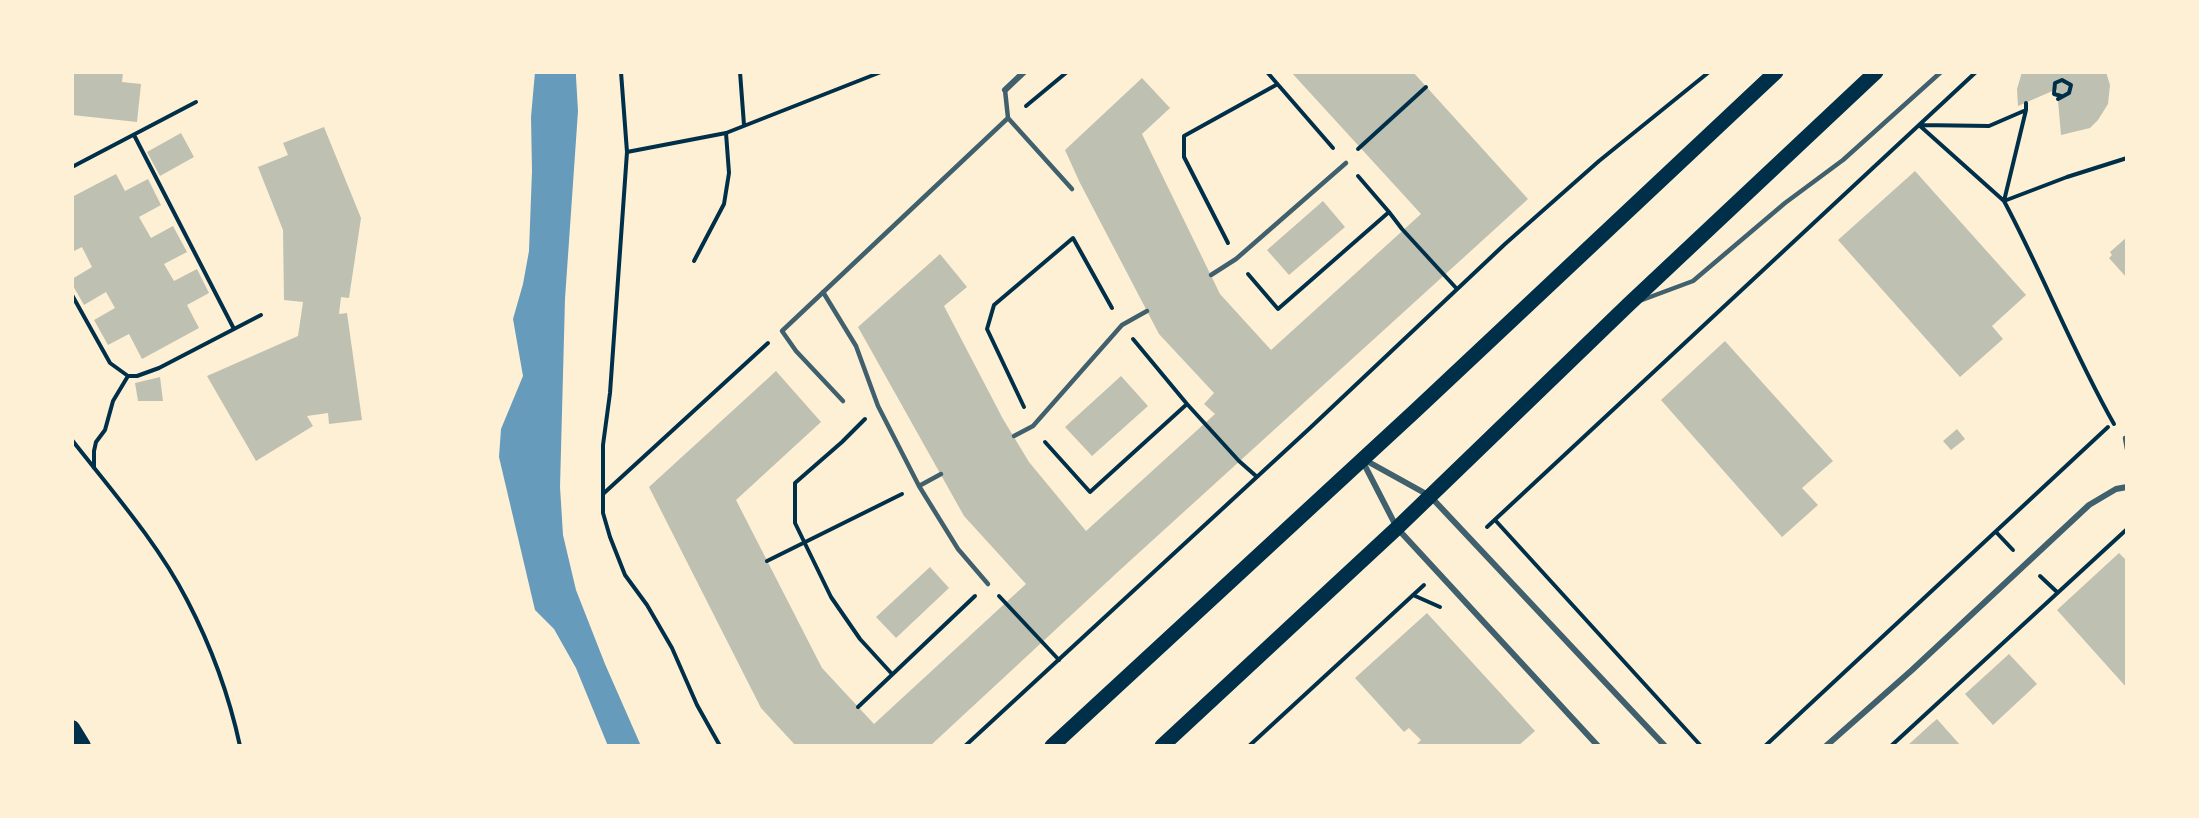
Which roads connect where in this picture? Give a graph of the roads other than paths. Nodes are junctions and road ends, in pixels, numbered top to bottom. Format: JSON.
{"nodes":[{"id":1,"x":1024,"y":72,"type":"edge"},
{"id":2,"x":1776,"y":72,"type":"edge"},
{"id":3,"x":1876,"y":72,"type":"edge"},
{"id":4,"x":1941,"y":72,"type":"edge"},
{"id":5,"x":1005,"y":90,"type":"joint"},
{"id":6,"x":1008,"y":118,"type":"junction"},
{"id":7,"x":1346,"y":163,"type":"road end"},
{"id":8,"x":1072,"y":189,"type":"dead end"},
{"id":9,"x":1211,"y":275,"type":"dead end"},
{"id":10,"x":823,"y":292,"type":"junction"},
{"id":11,"x":1628,"y":305,"type":"junction"},
{"id":12,"x":1147,"y":311,"type":"dead end"},
{"id":13,"x":843,"y":401,"type":"dead end"},
{"id":14,"x":1014,"y":436,"type":"dead end"},
{"id":15,"x":2126,"y":438,"type":"road end"},
{"id":16,"x":2127,"y":448,"type":"edge"},
{"id":17,"x":1361,"y":459,"type":"junction"},
{"id":18,"x":941,"y":474,"type":"dead end"},
{"id":19,"x":919,"y":486,"type":"junction"},
{"id":20,"x":2127,"y":487,"type":"edge"},
{"id":21,"x":1430,"y":496,"type":"junction"},
{"id":22,"x":1397,"y":528,"type":"junction"},
{"id":23,"x":988,"y":584,"type":"road end"},
{"id":24,"x":72,"y":728,"type":"edge"},
{"id":25,"x":83,"y":746,"type":"edge"},
{"id":26,"x":1052,"y":746,"type":"edge"},
{"id":27,"x":1162,"y":746,"type":"edge"},
{"id":28,"x":1598,"y":746,"type":"edge"},
{"id":29,"x":1665,"y":746,"type":"edge"},
{"id":30,"x":1826,"y":746,"type":"edge"}],
"edges":[{"from":1,"to":5,"type":"street"},
{"from":2,"to":17,"type":"main road"},
{"from":3,"to":11,"type":"main road"},
{"from":4,"to":11,"type":"lane"},
{"from":5,"to":6,"type":"lane"},
{"from":6,"to":8,"type":"lane"},
{"from":6,"to":10,"type":"lane"},
{"from":7,"to":9,"type":"lane"},
{"from":10,"to":13,"type":"lane"},
{"from":10,"to":19,"type":"lane"},
{"from":11,"to":21,"type":"main road"},
{"from":12,"to":14,"type":"lane"},
{"from":15,"to":16,"type":"lane"},
{"from":17,"to":21,"type":"street"},
{"from":17,"to":22,"type":"street"},
{"from":17,"to":26,"type":"main road"},
{"from":18,"to":19,"type":"lane"},
{"from":19,"to":23,"type":"lane"},
{"from":20,"to":30,"type":"street"},
{"from":21,"to":22,"type":"main road"},
{"from":21,"to":29,"type":"street"},
{"from":22,"to":27,"type":"main road"},
{"from":22,"to":28,"type":"street"},
{"from":24,"to":25,"type":"highway"}]}
